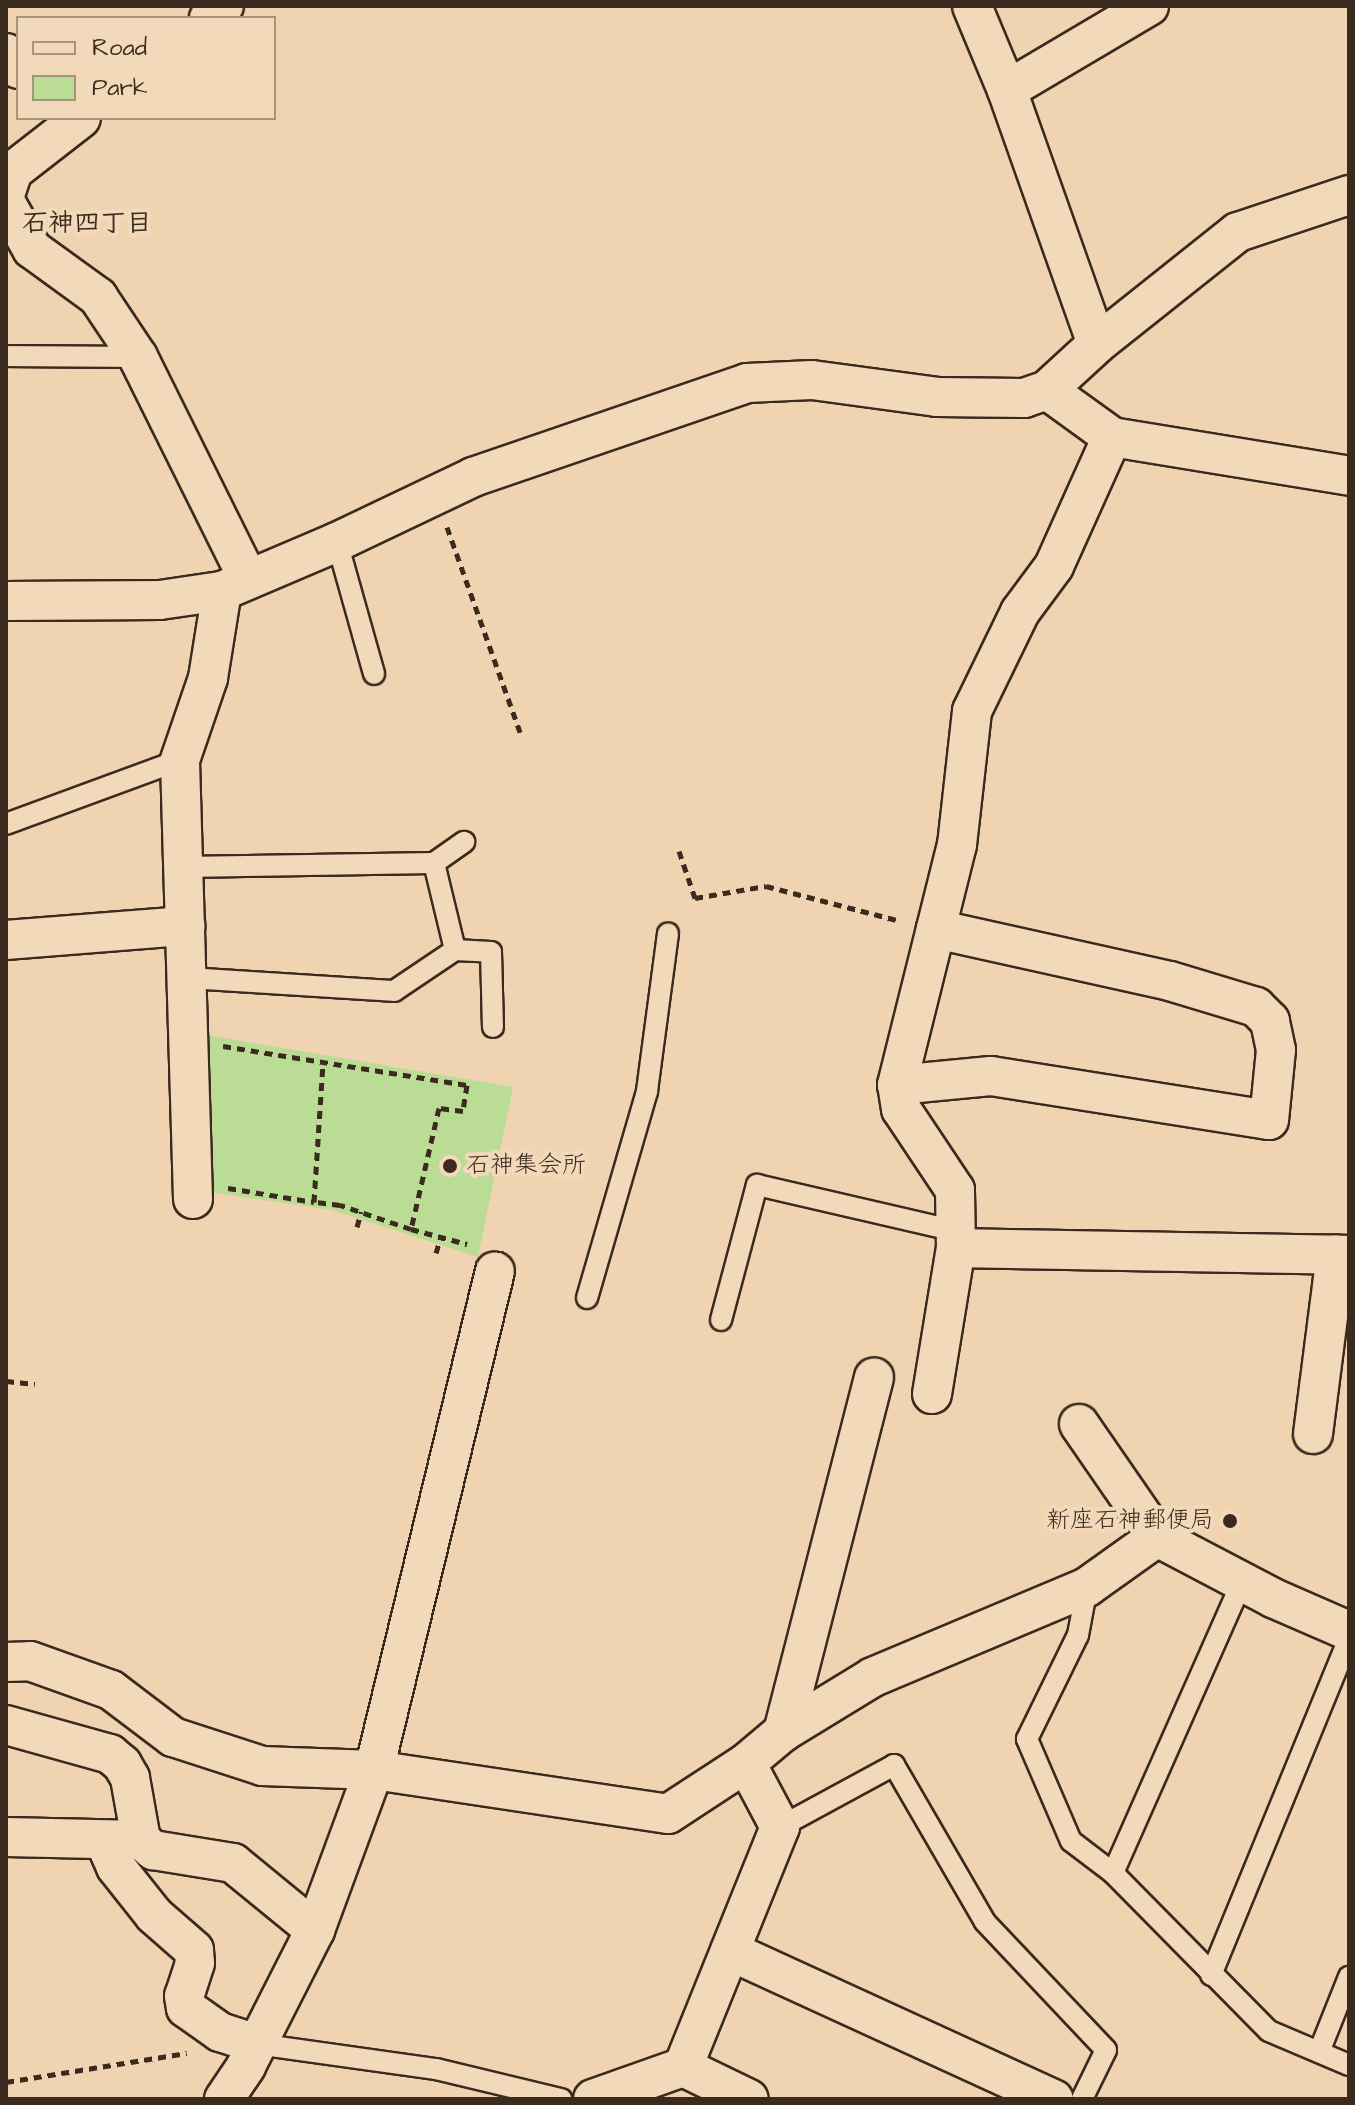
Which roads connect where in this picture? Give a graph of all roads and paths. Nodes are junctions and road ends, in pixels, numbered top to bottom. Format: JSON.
{"nodes":[{"id":1,"x":1149,"y":6,"type":"edge"},
{"id":2,"x":981,"y":9,"type":"edge"},
{"id":3,"x":1007,"y":90,"type":"junction"},
{"id":4,"x":78,"y":120,"type":"edge"},
{"id":5,"x":6,"y":192,"type":"edge"},
{"id":6,"x":1349,"y":195,"type":"edge"},
{"id":7,"x":6,"y":203,"type":"edge"},
{"id":8,"x":1097,"y":344,"type":"junction"},
{"id":9,"x":6,"y":356,"type":"edge"},
{"id":10,"x":138,"y":357,"type":"junction"},
{"id":11,"x":1047,"y":390,"type":"junction"},
{"id":12,"x":1112,"y":437,"type":"junction"},
{"id":13,"x":1349,"y":476,"type":"edge"},
{"id":14,"x":436,"y":496,"type":"junction"},
{"id":15,"x":337,"y":542,"type":"junction"},
{"id":16,"x":235,"y":585,"type":"junction"},
{"id":17,"x":6,"y":601,"type":"edge"},
{"id":18,"x":374,"y":674,"type":"dead end"},
{"id":19,"x":521,"y":735,"type":"dead end"},
{"id":20,"x":180,"y":760,"type":"junction"},
{"id":21,"x":6,"y":824,"type":"edge"},
{"id":22,"x":464,"y":842,"type":"dead end"},
{"id":23,"x":679,"y":851,"type":"dead end"},
{"id":24,"x":434,"y":863,"type":"junction"},
{"id":25,"x":183,"y":867,"type":"junction"},
{"id":26,"x":185,"y":926,"type":"junction"},
{"id":27,"x":936,"y":929,"type":"junction"},
{"id":28,"x":668,"y":933,"type":"dead end"},
{"id":29,"x":6,"y":940,"type":"edge"},
{"id":30,"x":455,"y":950,"type":"junction"},
{"id":31,"x":186,"y":978,"type":"junction"},
{"id":32,"x":493,"y":1027,"type":"dead end"},
{"id":33,"x":213,"y":1044,"type":"dead end"},
{"id":34,"x":323,"y":1061,"type":"junction"},
{"id":35,"x":897,"y":1085,"type":"junction"},
{"id":36,"x":204,"y":1192,"type":"joint"},
{"id":37,"x":314,"y":1202,"type":"junction"},
{"id":38,"x":361,"y":1212,"type":"junction"},
{"id":39,"x":357,"y":1227,"type":"dead end"},
{"id":40,"x":411,"y":1229,"type":"junction"},
{"id":41,"x":441,"y":1236,"type":"dead end"},
{"id":42,"x":956,"y":1239,"type":"junction"},
{"id":43,"x":467,"y":1244,"type":"dead end"},
{"id":44,"x":436,"y":1253,"type":"dead end"},
{"id":45,"x":1342,"y":1255,"type":"edge"},
{"id":46,"x":495,"y":1271,"type":"dead end"},
{"id":47,"x":587,"y":1298,"type":"dead end"},
{"id":48,"x":721,"y":1320,"type":"dead end"},
{"id":49,"x":874,"y":1377,"type":"dead end"},
{"id":50,"x":6,"y":1381,"type":"edge"},
{"id":51,"x":35,"y":1384,"type":"dead end"},
{"id":52,"x":932,"y":1394,"type":"dead end"},
{"id":53,"x":1079,"y":1424,"type":"dead end"},
{"id":54,"x":1313,"y":1434,"type":"dead end"},
{"id":55,"x":1157,"y":1537,"type":"junction"},
{"id":56,"x":1242,"y":1582,"type":"junction"},
{"id":57,"x":1087,"y":1587,"type":"junction"},
{"id":58,"x":1349,"y":1631,"type":"edge"},
{"id":59,"x":1349,"y":1639,"type":"edge"},
{"id":60,"x":6,"y":1662,"type":"edge"},
{"id":61,"x":6,"y":1725,"type":"edge"},
{"id":62,"x":783,"y":1732,"type":"junction"},
{"id":63,"x":746,"y":1763,"type":"junction"},
{"id":64,"x":374,"y":1770,"type":"junction"},
{"id":65,"x":780,"y":1827,"type":"junction"},
{"id":66,"x":6,"y":1837,"type":"edge"},
{"id":67,"x":123,"y":1841,"type":"junction"},
{"id":68,"x":1113,"y":1873,"type":"junction"},
{"id":69,"x":315,"y":1930,"type":"junction"},
{"id":70,"x":730,"y":1951,"type":"junction"},
{"id":71,"x":1211,"y":1975,"type":"junction"},
{"id":72,"x":1349,"y":1977,"type":"edge"},
{"id":73,"x":198,"y":2052,"type":"dead end"},
{"id":74,"x":1319,"y":2052,"type":"junction"},
{"id":75,"x":251,"y":2055,"type":"junction"},
{"id":76,"x":1349,"y":2065,"type":"edge"},
{"id":77,"x":683,"y":2067,"type":"junction"},
{"id":78,"x":6,"y":2082,"type":"edge"},
{"id":79,"x":224,"y":2099,"type":"edge"},
{"id":80,"x":561,"y":2099,"type":"edge"},
{"id":81,"x":593,"y":2099,"type":"edge"},
{"id":82,"x":749,"y":2099,"type":"edge"},
{"id":83,"x":1054,"y":2099,"type":"edge"},
{"id":84,"x":1082,"y":2099,"type":"edge"}],
"edges":[{"from":1,"to":3,"type":"street"},
{"from":2,"to":3,"type":"street"},
{"from":3,"to":8,"type":"street"},
{"from":4,"to":5,"type":"street"},
{"from":6,"to":8,"type":"street"},
{"from":7,"to":10,"type":"street"},
{"from":8,"to":11,"type":"street"},
{"from":9,"to":10,"type":"lane"},
{"from":10,"to":16,"type":"street"},
{"from":11,"to":12,"type":"street"},
{"from":11,"to":14,"type":"street"},
{"from":12,"to":13,"type":"street"},
{"from":12,"to":27,"type":"street"},
{"from":14,"to":15,"type":"street"},
{"from":14,"to":19,"type":"path"},
{"from":15,"to":16,"type":"street"},
{"from":15,"to":18,"type":"lane"},
{"from":16,"to":17,"type":"street"},
{"from":16,"to":20,"type":"street"},
{"from":20,"to":21,"type":"lane"},
{"from":20,"to":25,"type":"street"},
{"from":22,"to":24,"type":"lane"},
{"from":23,"to":27,"type":"path"},
{"from":24,"to":25,"type":"lane"},
{"from":24,"to":30,"type":"lane"},
{"from":25,"to":26,"type":"street"},
{"from":26,"to":29,"type":"street"},
{"from":26,"to":31,"type":"street"},
{"from":27,"to":35,"type":"street"},
{"from":27,"to":35,"type":"street"},
{"from":28,"to":47,"type":"lane"},
{"from":30,"to":31,"type":"lane"},
{"from":30,"to":32,"type":"lane"},
{"from":31,"to":36,"type":"street"},
{"from":33,"to":34,"type":"path"},
{"from":34,"to":37,"type":"path"},
{"from":34,"to":40,"type":"path"},
{"from":35,"to":42,"type":"street"},
{"from":36,"to":37,"type":"path"},
{"from":37,"to":38,"type":"path"},
{"from":38,"to":39,"type":"path"},
{"from":38,"to":40,"type":"path"},
{"from":40,"to":43,"type":"path"},
{"from":41,"to":44,"type":"path"},
{"from":42,"to":45,"type":"street"},
{"from":42,"to":48,"type":"lane"},
{"from":42,"to":52,"type":"street"},
{"from":45,"to":54,"type":"street"},
{"from":46,"to":64,"type":"street"},
{"from":49,"to":62,"type":"street"},
{"from":50,"to":51,"type":"path"},
{"from":53,"to":55,"type":"street"},
{"from":55,"to":56,"type":"street"},
{"from":55,"to":57,"type":"street"},
{"from":56,"to":58,"type":"street"},
{"from":56,"to":68,"type":"lane"},
{"from":57,"to":62,"type":"street"},
{"from":57,"to":68,"type":"lane"},
{"from":59,"to":71,"type":"lane"},
{"from":60,"to":64,"type":"street"},
{"from":61,"to":67,"type":"street"},
{"from":62,"to":63,"type":"street"},
{"from":63,"to":64,"type":"street"},
{"from":63,"to":65,"type":"street"},
{"from":64,"to":69,"type":"street"},
{"from":65,"to":70,"type":"street"},
{"from":65,"to":84,"type":"lane"},
{"from":66,"to":67,"type":"street"},
{"from":67,"to":69,"type":"street"},
{"from":67,"to":75,"type":"street"},
{"from":68,"to":71,"type":"lane"},
{"from":69,"to":75,"type":"street"},
{"from":70,"to":77,"type":"street"},
{"from":70,"to":83,"type":"street"},
{"from":71,"to":74,"type":"lane"},
{"from":72,"to":74,"type":"lane"},
{"from":73,"to":78,"type":"path"},
{"from":74,"to":76,"type":"lane"},
{"from":75,"to":79,"type":"street"},
{"from":75,"to":80,"type":"lane"},
{"from":77,"to":81,"type":"street"},
{"from":77,"to":82,"type":"street"}]}
